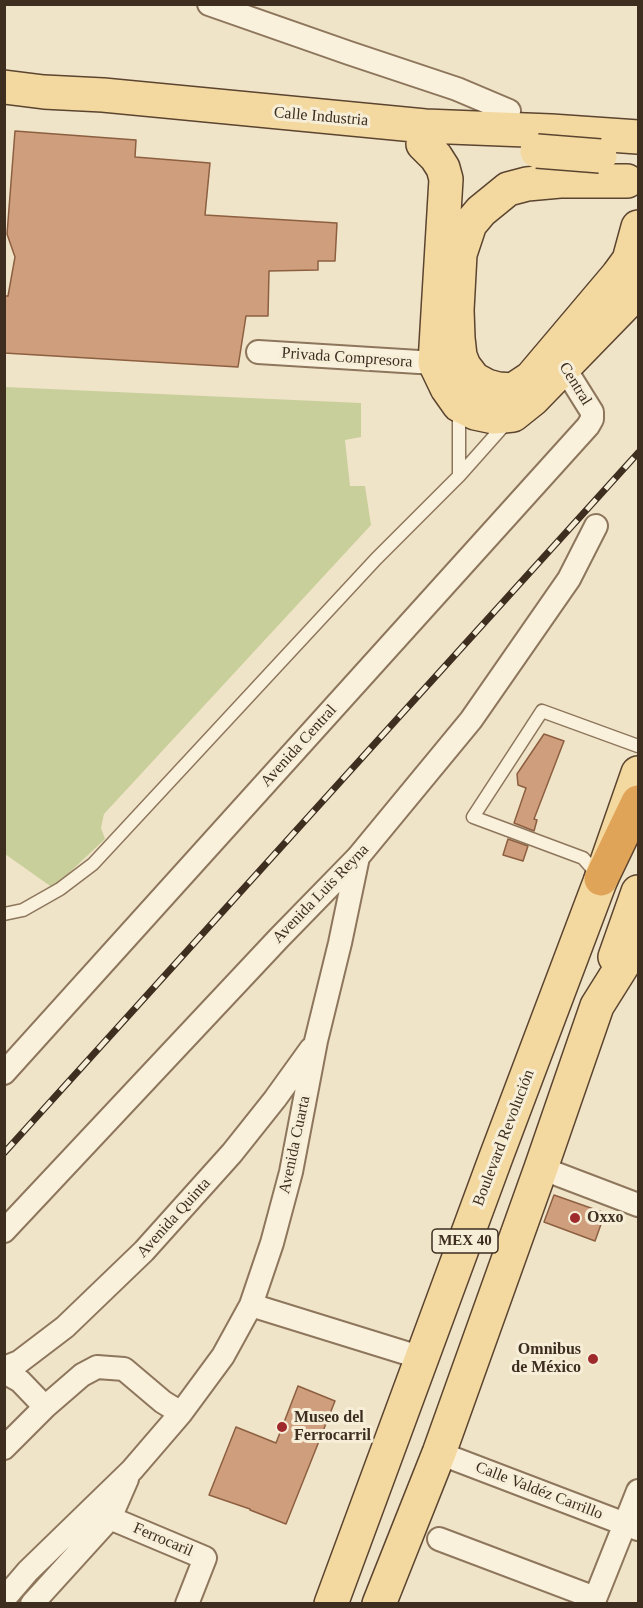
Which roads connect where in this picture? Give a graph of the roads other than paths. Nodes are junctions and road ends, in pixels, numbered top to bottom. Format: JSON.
{"nodes":[{"id":1,"x":208,"y":4,"type":"edge"},
{"id":2,"x":4,"y":80,"type":"edge"},
{"id":3,"x":4,"y":87,"type":"edge"},
{"id":4,"x":4,"y":107,"type":"edge"},
{"id":5,"x":509,"y":111,"type":"junction"},
{"id":6,"x":639,"y":115,"type":"edge"},
{"id":7,"x":639,"y":137,"type":"edge"},
{"id":8,"x":544,"y":141,"type":"junction"},
{"id":9,"x":423,"y":144,"type":"junction"},
{"id":10,"x":633,"y":174,"type":"edge"},
{"id":11,"x":639,"y":227,"type":"edge"},
{"id":12,"x":639,"y":291,"type":"edge"},
{"id":13,"x":258,"y":352,"type":"dead end"},
{"id":14,"x":559,"y":358,"type":"junction"},
{"id":15,"x":435,"y":363,"type":"junction"},
{"id":16,"x":459,"y":405,"type":"junction"},
{"id":17,"x":513,"y":415,"type":"junction"},
{"id":18,"x":592,"y":419,"type":"joint"},
{"id":19,"x":459,"y":476,"type":"junction"},
{"id":20,"x":596,"y":526,"type":"dead end"},
{"id":21,"x":639,"y":746,"type":"edge"},
{"id":22,"x":639,"y":773,"type":"edge"},
{"id":23,"x":639,"y":802,"type":"edge"},
{"id":24,"x":358,"y":857,"type":"junction"},
{"id":25,"x":601,"y":879,"type":"junction"},
{"id":26,"x":639,"y":891,"type":"edge"},
{"id":27,"x":4,"y":914,"type":"edge"},
{"id":28,"x":639,"y":936,"type":"edge"},
{"id":29,"x":597,"y":1006,"type":"junction"},
{"id":30,"x":316,"y":1041,"type":"junction"},
{"id":31,"x":4,"y":1073,"type":"edge"},
{"id":32,"x":541,"y":1168,"type":"junction"},
{"id":33,"x":639,"y":1205,"type":"edge"},
{"id":34,"x":4,"y":1231,"type":"edge"},
{"id":35,"x":251,"y":1305,"type":"junction"},
{"id":36,"x":422,"y":1358,"type":"junction"},
{"id":37,"x":4,"y":1370,"type":"edge"},
{"id":38,"x":45,"y":1407,"type":"junction"},
{"id":39,"x":181,"y":1413,"type":"junction"},
{"id":40,"x":4,"y":1448,"type":"edge"},
{"id":41,"x":439,"y":1453,"type":"junction"},
{"id":42,"x":132,"y":1470,"type":"junction"},
{"id":43,"x":639,"y":1491,"type":"edge"},
{"id":44,"x":110,"y":1518,"type":"junction"},
{"id":45,"x":632,"y":1527,"type":"edge"},
{"id":46,"x":439,"y":1539,"type":"dead end"},
{"id":47,"x":5,"y":1599,"type":"edge"},
{"id":48,"x":594,"y":1601,"type":"edge"},
{"id":49,"x":32,"y":1604,"type":"edge"},
{"id":50,"x":188,"y":1604,"type":"edge"},
{"id":51,"x":331,"y":1604,"type":"edge"},
{"id":52,"x":380,"y":1604,"type":"edge"}],
"edges":[{"from":1,"to":5,"type":"street"},
{"from":2,"to":5,"type":"main road"},
{"from":3,"to":8,"type":"main road","name":"Calle Industria"},
{"from":4,"to":9,"type":"main road","name":"Calle Industria"},
{"from":5,"to":6,"type":"main road"},
{"from":7,"to":8,"type":"main road","name":"Calle Industria"},
{"from":8,"to":9,"type":"main road","name":"Calle Industria"},
{"from":8,"to":10,"type":"main road"},
{"from":8,"to":10,"type":"main road","name":"Calle Industria","bridge":true},
{"from":9,"to":15,"type":"main road"},
{"from":10,"to":14,"type":"main road"},
{"from":11,"to":14,"type":"main road"},
{"from":12,"to":14,"type":"main road"},
{"from":13,"to":15,"type":"street","name":"Privada Compresora"},
{"from":14,"to":17,"type":"main road"},
{"from":14,"to":18,"type":"street","name":"Central"},
{"from":15,"to":16,"type":"main road"},
{"from":16,"to":17,"type":"main road"},
{"from":16,"to":19,"type":"lane"},
{"from":17,"to":19,"type":"lane"},
{"from":18,"to":31,"type":"street","name":"Avenida Central"},
{"from":19,"to":27,"type":"lane"},
{"from":20,"to":24,"type":"street","name":"Avenida Luis Reyna"},
{"from":21,"to":25,"type":"lane"},
{"from":22,"to":25,"type":"main road","name":"Boulevard Revolución"},
{"from":23,"to":25,"type":"highway","number":"MEX 40"},
{"from":24,"to":30,"type":"street","name":"Avenida Cuarta"},
{"from":24,"to":34,"type":"street","name":"Avenida Luis Reyna"},
{"from":25,"to":36,"type":"main road","name":"Boulevard Revolución","number":"MEX 40"},
{"from":26,"to":29,"type":"main road"},
{"from":28,"to":29,"type":"main road","number":"MEX 40"},
{"from":29,"to":32,"type":"main road","number":"MEX 40"},
{"from":30,"to":35,"type":"street","name":"Avenida Cuarta"},
{"from":30,"to":37,"type":"street","name":"Avenida Quinta"},
{"from":32,"to":33,"type":"street"},
{"from":32,"to":41,"type":"main road","number":"MEX 40"},
{"from":35,"to":36,"type":"street"},
{"from":35,"to":39,"type":"street","name":"Avenida Cuarta"},
{"from":36,"to":51,"type":"main road","name":"Boulevard Revolución","number":"MEX 40"},
{"from":37,"to":38,"type":"street"},
{"from":38,"to":39,"type":"street"},
{"from":38,"to":40,"type":"street"},
{"from":39,"to":42,"type":"street","name":"Avenida Cuarta"},
{"from":41,"to":45,"type":"street","name":"Calle Valdéz Carrillo"},
{"from":41,"to":52,"type":"main road","number":"MEX 40"},
{"from":42,"to":44,"type":"street","name":"Avenida Cuarta"},
{"from":42,"to":47,"type":"street","name":"Avenida Cuarta"},
{"from":43,"to":45,"type":"street"},
{"from":44,"to":49,"type":"street","name":"Avenida Cuarta"},
{"from":44,"to":50,"type":"street","name":"Ferrocaril"},
{"from":45,"to":48,"type":"street"},
{"from":46,"to":48,"type":"street"}]}
